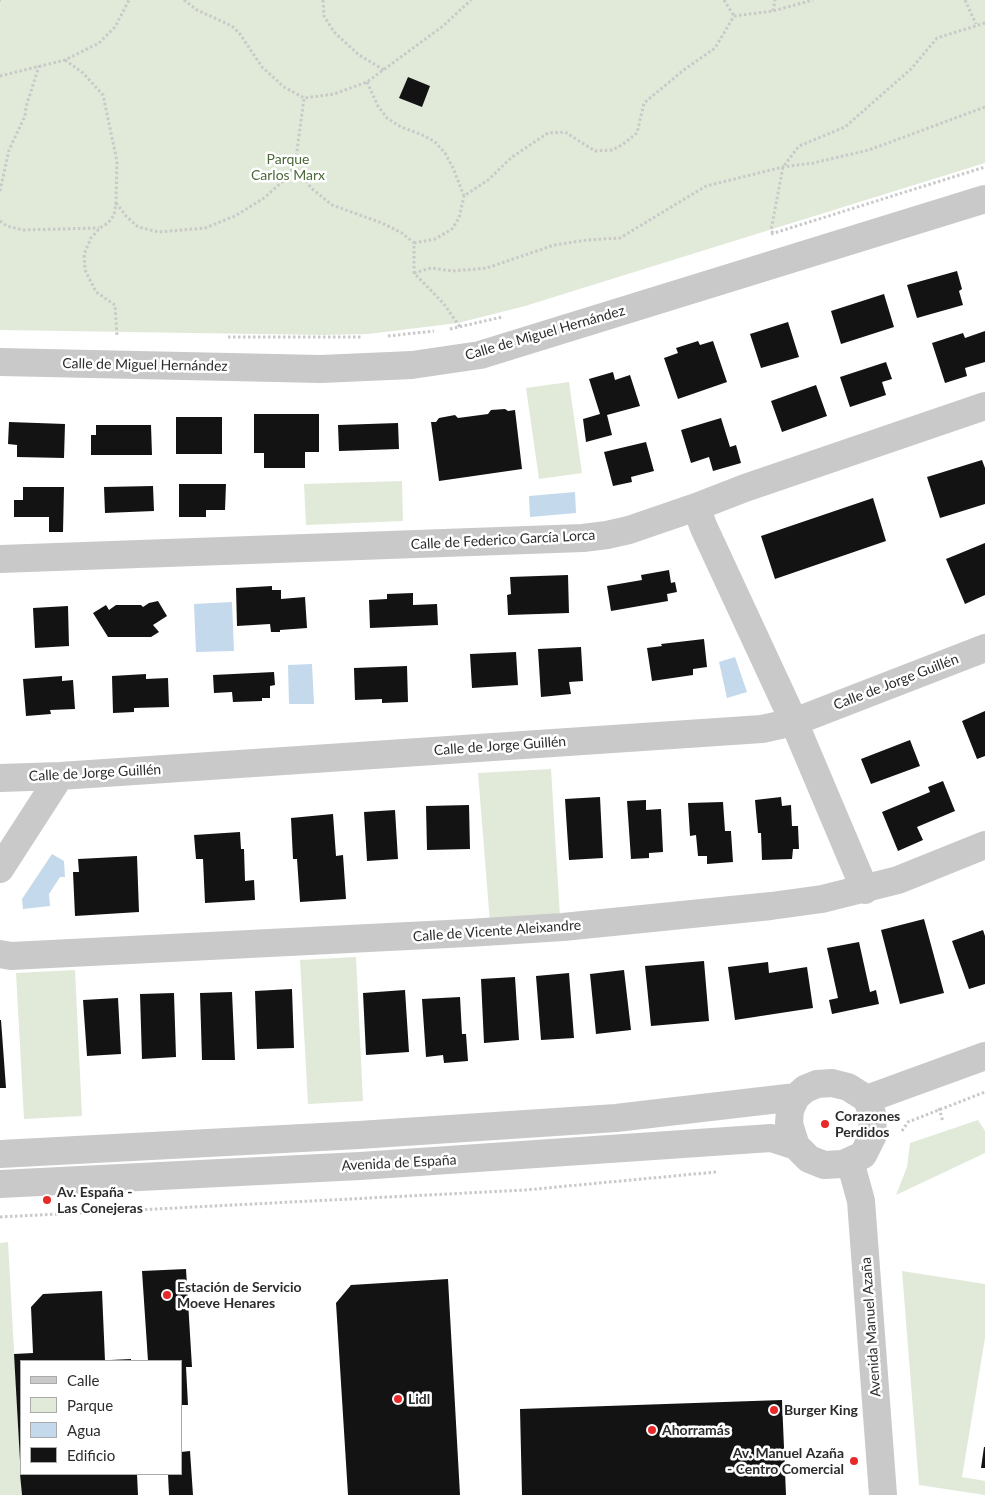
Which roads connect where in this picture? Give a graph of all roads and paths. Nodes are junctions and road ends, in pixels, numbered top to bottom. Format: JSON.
{"nodes":[{"id":1,"x":129,"y":0,"type":"edge"},
{"id":2,"x":184,"y":0,"type":"edge"},
{"id":3,"x":323,"y":0,"type":"edge"},
{"id":4,"x":471,"y":0,"type":"edge"},
{"id":5,"x":724,"y":0,"type":"edge"},
{"id":6,"x":776,"y":0,"type":"edge"},
{"id":7,"x":813,"y":0,"type":"edge"},
{"id":8,"x":965,"y":0,"type":"edge"},
{"id":9,"x":773,"y":11,"type":"junction"},
{"id":10,"x":734,"y":16,"type":"junction"},
{"id":11,"x":985,"y":23,"type":"edge"},
{"id":12,"x":976,"y":24,"type":"junction"},
{"id":13,"x":65,"y":60,"type":"junction"},
{"id":14,"x":39,"y":66,"type":"junction"},
{"id":15,"x":384,"y":70,"type":"junction"},
{"id":16,"x":0,"y":76,"type":"edge"},
{"id":17,"x":367,"y":82,"type":"junction"},
{"id":18,"x":304,"y":98,"type":"junction"},
{"id":19,"x":985,"y":107,"type":"edge"},
{"id":20,"x":295,"y":166,"type":"junction"},
{"id":21,"x":783,"y":166,"type":"junction"},
{"id":22,"x":985,"y":167,"type":"edge"},
{"id":23,"x":0,"y":191,"type":"edge"},
{"id":24,"x":464,"y":196,"type":"junction"},
{"id":25,"x":985,"y":199,"type":"edge"},
{"id":26,"x":116,"y":202,"type":"junction"},
{"id":27,"x":0,"y":221,"type":"edge"},
{"id":28,"x":100,"y":228,"type":"junction"},
{"id":29,"x":772,"y":233,"type":"junction"},
{"id":30,"x":763,"y":236,"type":"dead end"},
{"id":31,"x":414,"y":243,"type":"junction"},
{"id":32,"x":414,"y":273,"type":"junction"},
{"id":33,"x":507,"y":316,"type":"dead end"},
{"id":34,"x":460,"y":327,"type":"junction"},
{"id":35,"x":448,"y":330,"type":"dead end"},
{"id":36,"x":439,"y":331,"type":"dead end"},
{"id":37,"x":107,"y":336,"type":"dead end"},
{"id":38,"x":117,"y":336,"type":"junction"},
{"id":39,"x":127,"y":336,"type":"dead end"},
{"id":40,"x":382,"y":336,"type":"dead end"},
{"id":41,"x":222,"y":337,"type":"dead end"},
{"id":42,"x":364,"y":337,"type":"dead end"},
{"id":43,"x":0,"y":362,"type":"edge"},
{"id":44,"x":985,"y":406,"type":"edge"},
{"id":45,"x":696,"y":507,"type":"junction"},
{"id":46,"x":0,"y":559,"type":"edge"},
{"id":47,"x":985,"y":648,"type":"edge"},
{"id":48,"x":794,"y":722,"type":"junction"},
{"id":49,"x":60,"y":776,"type":"junction"},
{"id":50,"x":0,"y":778,"type":"edge"},
{"id":51,"x":985,"y":845,"type":"edge"},
{"id":52,"x":0,"y":869,"type":"edge"},
{"id":53,"x":864,"y":890,"type":"junction"},
{"id":54,"x":0,"y":954,"type":"edge"},
{"id":55,"x":985,"y":1056,"type":"edge"},
{"id":56,"x":985,"y":1092,"type":"edge"},
{"id":57,"x":796,"y":1097,"type":"junction"},
{"id":58,"x":867,"y":1099,"type":"junction"},
{"id":59,"x":901,"y":1135,"type":"dead end"},
{"id":60,"x":796,"y":1146,"type":"junction"},
{"id":61,"x":0,"y":1154,"type":"edge"},
{"id":62,"x":850,"y":1161,"type":"junction"},
{"id":63,"x":719,"y":1171,"type":"dead end"},
{"id":64,"x":0,"y":1184,"type":"edge"},
{"id":65,"x":0,"y":1217,"type":"edge"},
{"id":66,"x":883,"y":1495,"type":"edge"}],
"edges":[{"from":1,"to":13,"type":"path"},
{"from":2,"to":18,"type":"path"},
{"from":3,"to":15,"type":"path"},
{"from":4,"to":15,"type":"path"},
{"from":5,"to":10,"type":"path"},
{"from":6,"to":9,"type":"path"},
{"from":7,"to":9,"type":"path"},
{"from":8,"to":12,"type":"path"},
{"from":9,"to":10,"type":"path"},
{"from":10,"to":24,"type":"path"},
{"from":11,"to":12,"type":"path"},
{"from":12,"to":21,"type":"path"},
{"from":13,"to":14,"type":"path"},
{"from":13,"to":26,"type":"path"},
{"from":14,"to":16,"type":"path"},
{"from":14,"to":23,"type":"path"},
{"from":15,"to":17,"type":"path"},
{"from":17,"to":18,"type":"path"},
{"from":17,"to":24,"type":"path"},
{"from":18,"to":20,"type":"path"},
{"from":19,"to":21,"type":"path"},
{"from":20,"to":26,"type":"path"},
{"from":20,"to":31,"type":"path"},
{"from":21,"to":29,"type":"path"},
{"from":21,"to":32,"type":"path"},
{"from":22,"to":29,"type":"path"},
{"from":24,"to":31,"type":"path"},
{"from":25,"to":43,"type":"street","name":"Calle de Miguel Hernández"},
{"from":26,"to":28,"type":"path"},
{"from":27,"to":28,"type":"path"},
{"from":28,"to":38,"type":"path"},
{"from":29,"to":30,"type":"path"},
{"from":31,"to":32,"type":"path"},
{"from":32,"to":34,"type":"path"},
{"from":33,"to":34,"type":"path"},
{"from":34,"to":35,"type":"path"},
{"from":36,"to":40,"type":"path"},
{"from":37,"to":38,"type":"path"},
{"from":38,"to":39,"type":"path"},
{"from":41,"to":42,"type":"path"},
{"from":44,"to":45,"type":"street","name":"Calle de Federico García Lorca"},
{"from":45,"to":46,"type":"street","name":"Calle de Federico García Lorca"},
{"from":45,"to":48,"type":"street"},
{"from":47,"to":48,"type":"street","name":"Calle de Jorge Guillén"},
{"from":48,"to":49,"type":"street","name":"Calle de Jorge Guillén"},
{"from":48,"to":53,"type":"street"},
{"from":49,"to":50,"type":"street","name":"Calle de Jorge Guillén"},
{"from":49,"to":52,"type":"street"},
{"from":51,"to":53,"type":"street","name":"Calle de Vicente Aleixandre"},
{"from":53,"to":54,"type":"street","name":"Calle de Vicente Aleixandre"},
{"from":55,"to":58,"type":"street"},
{"from":56,"to":59,"type":"path"},
{"from":57,"to":58,"type":"street"},
{"from":57,"to":60,"type":"street"},
{"from":57,"to":61,"type":"street"},
{"from":58,"to":62,"type":"street"},
{"from":60,"to":62,"type":"street"},
{"from":60,"to":64,"type":"street","name":"Avenida de España"},
{"from":62,"to":66,"type":"street","name":"Avenida Manuel Azaña"},
{"from":63,"to":65,"type":"path"}]}
